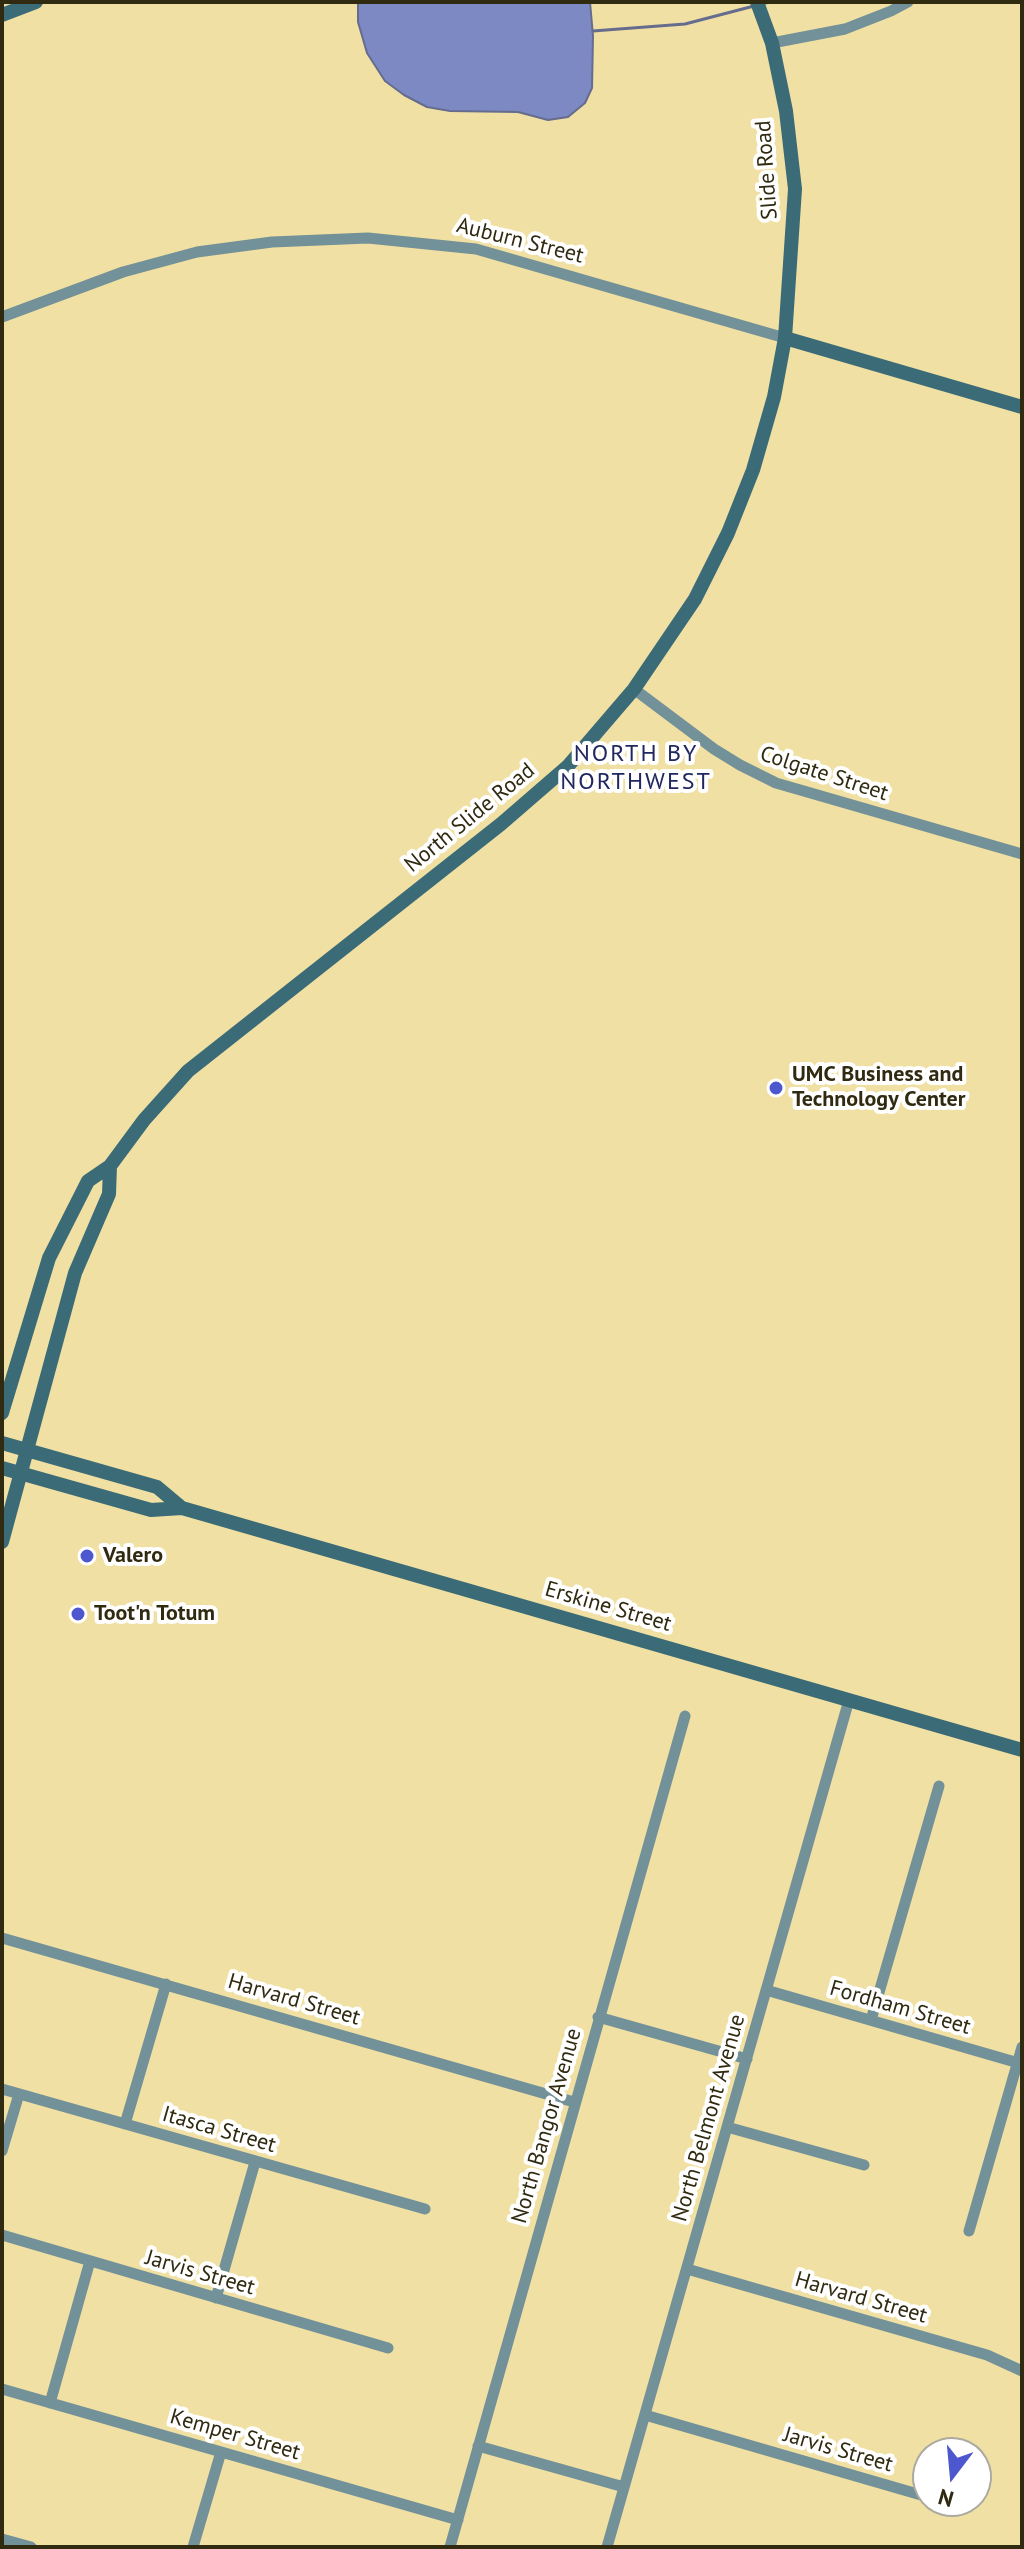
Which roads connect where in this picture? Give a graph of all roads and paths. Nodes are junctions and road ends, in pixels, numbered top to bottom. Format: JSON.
{"nodes":[{"id":1,"x":36,"y":2,"type":"edge"},
{"id":2,"x":757,"y":2,"type":"edge"},
{"id":3,"x":908,"y":2,"type":"edge"},
{"id":4,"x":2,"y":15,"type":"edge"},
{"id":5,"x":770,"y":37,"type":"junction"},
{"id":6,"x":2,"y":317,"type":"edge"},
{"id":7,"x":785,"y":338,"type":"junction"},
{"id":8,"x":1022,"y":407,"type":"edge"},
{"id":9,"x":634,"y":689,"type":"junction"},
{"id":10,"x":1022,"y":854,"type":"edge"},
{"id":11,"x":110,"y":1166,"type":"junction"},
{"id":12,"x":2,"y":1413,"type":"edge"},
{"id":13,"x":2,"y":1443,"type":"edge"},
{"id":14,"x":26,"y":1449,"type":"junction"},
{"id":15,"x":2,"y":1468,"type":"edge"},
{"id":16,"x":21,"y":1473,"type":"junction"},
{"id":17,"x":182,"y":1508,"type":"junction"},
{"id":18,"x":2,"y":1542,"type":"edge"},
{"id":19,"x":849,"y":1700,"type":"junction"},
{"id":20,"x":685,"y":1716,"type":"dead end"},
{"id":21,"x":1022,"y":1750,"type":"edge"},
{"id":22,"x":939,"y":1786,"type":"dead end"},
{"id":23,"x":2,"y":1938,"type":"edge"},
{"id":24,"x":166,"y":1984,"type":"junction"},
{"id":25,"x":766,"y":1990,"type":"junction"},
{"id":26,"x":598,"y":2017,"type":"junction"},
{"id":27,"x":871,"y":2020,"type":"junction"},
{"id":28,"x":1022,"y":2047,"type":"edge"},
{"id":29,"x":747,"y":2059,"type":"junction"},
{"id":30,"x":1020,"y":2063,"type":"edge"},
{"id":31,"x":2,"y":2089,"type":"edge"},
{"id":32,"x":19,"y":2094,"type":"junction"},
{"id":33,"x":574,"y":2102,"type":"junction"},
{"id":34,"x":125,"y":2124,"type":"junction"},
{"id":35,"x":727,"y":2127,"type":"junction"},
{"id":36,"x":2,"y":2151,"type":"edge"},
{"id":37,"x":255,"y":2162,"type":"junction"},
{"id":38,"x":864,"y":2165,"type":"dead end"},
{"id":39,"x":425,"y":2209,"type":"dead end"},
{"id":40,"x":969,"y":2231,"type":"dead end"},
{"id":41,"x":2,"y":2235,"type":"edge"},
{"id":42,"x":90,"y":2261,"type":"junction"},
{"id":43,"x":687,"y":2269,"type":"junction"},
{"id":44,"x":216,"y":2298,"type":"junction"},
{"id":45,"x":388,"y":2348,"type":"dead end"},
{"id":46,"x":1022,"y":2371,"type":"edge"},
{"id":47,"x":2,"y":2389,"type":"edge"},
{"id":48,"x":50,"y":2403,"type":"junction"},
{"id":49,"x":645,"y":2415,"type":"junction"},
{"id":50,"x":478,"y":2446,"type":"junction"},
{"id":51,"x":221,"y":2452,"type":"junction"},
{"id":52,"x":624,"y":2487,"type":"junction"},
{"id":53,"x":912,"y":2492,"type":"edge"},
{"id":54,"x":458,"y":2520,"type":"junction"},
{"id":55,"x":2,"y":2539,"type":"edge"},
{"id":56,"x":31,"y":2547,"type":"edge"},
{"id":57,"x":193,"y":2547,"type":"edge"},
{"id":58,"x":450,"y":2547,"type":"edge"},
{"id":59,"x":607,"y":2547,"type":"edge"}],
"edges":[{"from":1,"to":4,"type":"main road"},
{"from":2,"to":5,"type":"main road","name":"Slide Road"},
{"from":3,"to":5,"type":"street"},
{"from":5,"to":7,"type":"main road","name":"Slide Road"},
{"from":6,"to":7,"type":"street","name":"Auburn Street"},
{"from":7,"to":8,"type":"main road","name":"Auburn Street"},
{"from":7,"to":9,"type":"main road","name":"North Slide Road"},
{"from":9,"to":10,"type":"street","name":"Colgate Street"},
{"from":9,"to":11,"type":"main road","name":"North Slide Road"},
{"from":11,"to":12,"type":"main road","name":"North Slide Road"},
{"from":11,"to":14,"type":"main road","name":"North Slide Road"},
{"from":13,"to":14,"type":"main road","name":"Erskine Street"},
{"from":14,"to":16,"type":"main road","name":"North Slide Road"},
{"from":14,"to":17,"type":"main road","name":"Erskine Street"},
{"from":15,"to":16,"type":"main road","name":"Erskine Street"},
{"from":16,"to":17,"type":"main road","name":"Erskine Street"},
{"from":16,"to":18,"type":"main road","name":"North Slide Road"},
{"from":17,"to":19,"type":"main road","name":"Erskine Street"},
{"from":19,"to":21,"type":"main road","name":"Erskine Street"},
{"from":19,"to":25,"type":"street","name":"North Belmont Avenue"},
{"from":20,"to":26,"type":"street","name":"North Bangor Avenue"},
{"from":22,"to":27,"type":"street"},
{"from":23,"to":24,"type":"street","name":"Harvard Street"},
{"from":24,"to":33,"type":"street","name":"Harvard Street"},
{"from":24,"to":34,"type":"street"},
{"from":25,"to":27,"type":"street","name":"Fordham Street"},
{"from":25,"to":29,"type":"street","name":"North Belmont Avenue"},
{"from":26,"to":29,"type":"street"},
{"from":26,"to":33,"type":"street","name":"North Bangor Avenue"},
{"from":27,"to":30,"type":"street","name":"Fordham Street"},
{"from":28,"to":30,"type":"street"},
{"from":29,"to":35,"type":"street","name":"North Belmont Avenue"},
{"from":30,"to":40,"type":"street"},
{"from":31,"to":32,"type":"street","name":"Itasca Street"},
{"from":32,"to":34,"type":"street","name":"Itasca Street"},
{"from":32,"to":36,"type":"street"},
{"from":33,"to":50,"type":"street","name":"North Bangor Avenue"},
{"from":34,"to":37,"type":"street","name":"Itasca Street"},
{"from":35,"to":38,"type":"street"},
{"from":35,"to":43,"type":"street","name":"North Belmont Avenue"},
{"from":37,"to":39,"type":"street","name":"Itasca Street"},
{"from":37,"to":44,"type":"street"},
{"from":41,"to":42,"type":"street","name":"Jarvis Street"},
{"from":42,"to":44,"type":"street","name":"Jarvis Street"},
{"from":42,"to":48,"type":"street"},
{"from":43,"to":46,"type":"street","name":"Harvard Street"},
{"from":43,"to":49,"type":"street","name":"North Belmont Avenue"},
{"from":44,"to":45,"type":"street","name":"Jarvis Street"},
{"from":47,"to":48,"type":"street","name":"Kemper Street"},
{"from":48,"to":51,"type":"street","name":"Kemper Street"},
{"from":49,"to":52,"type":"street","name":"North Belmont Avenue"},
{"from":49,"to":53,"type":"street","name":"Jarvis Street"},
{"from":50,"to":52,"type":"street"},
{"from":50,"to":54,"type":"street","name":"North Bangor Avenue"},
{"from":51,"to":54,"type":"street","name":"Kemper Street"},
{"from":51,"to":57,"type":"street"},
{"from":52,"to":59,"type":"street","name":"North Belmont Avenue"},
{"from":54,"to":58,"type":"street","name":"North Bangor Avenue"},
{"from":55,"to":56,"type":"street"}]}
